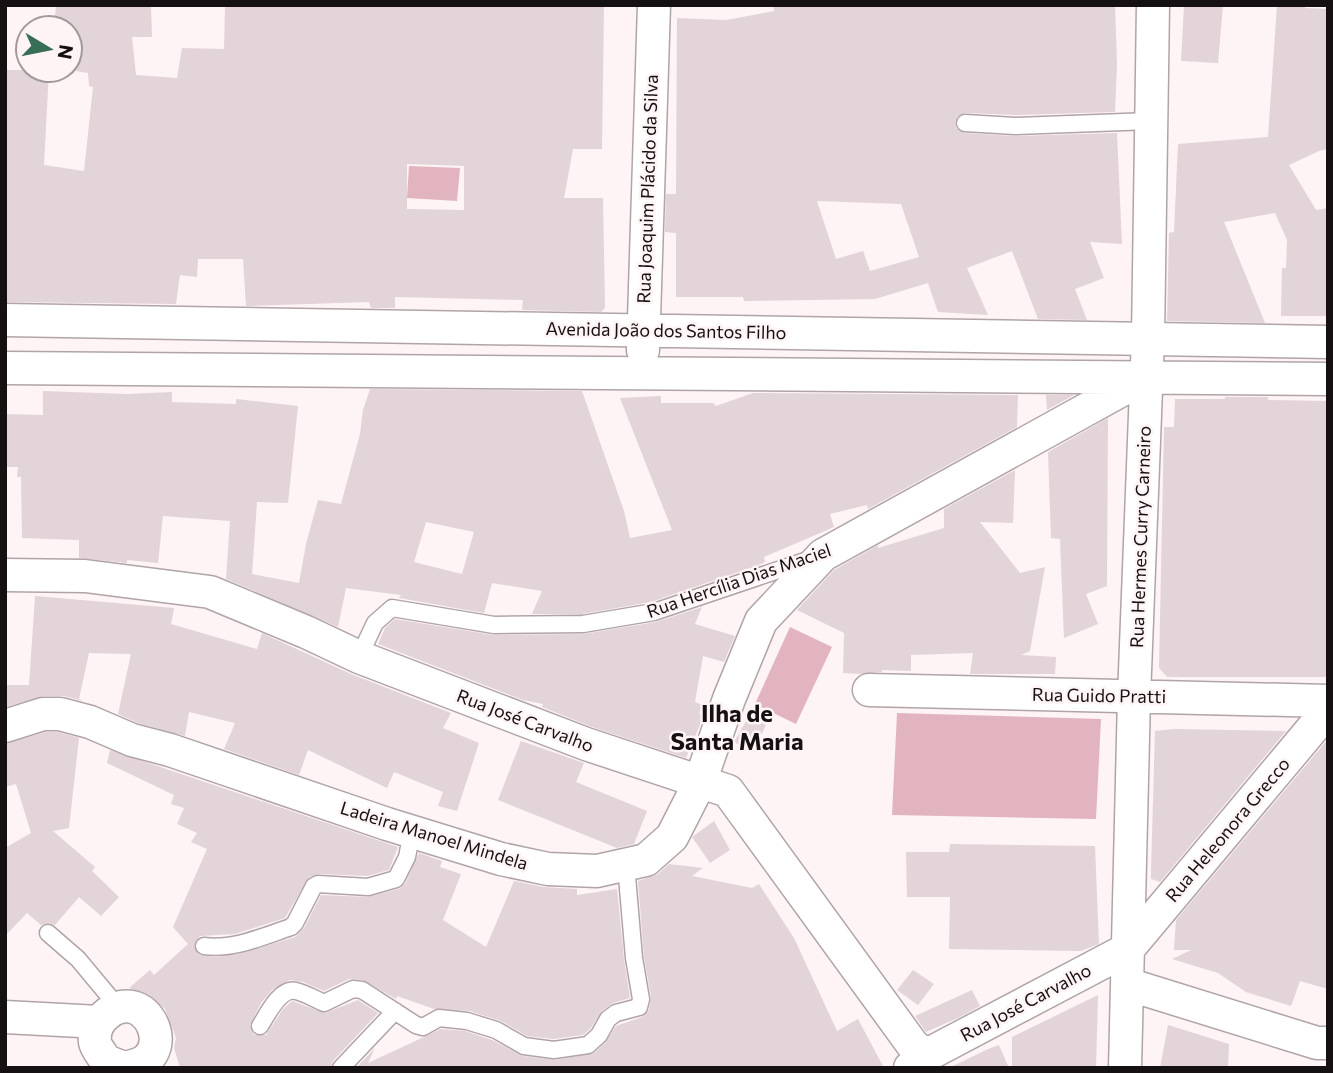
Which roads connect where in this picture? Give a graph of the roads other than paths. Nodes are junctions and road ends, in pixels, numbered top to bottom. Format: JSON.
{"nodes":[{"id":1,"x":654,"y":5,"type":"edge"},
{"id":2,"x":1153,"y":5,"type":"edge"},
{"id":3,"x":1151,"y":121,"type":"junction"},
{"id":4,"x":965,"y":123,"type":"dead end"},
{"id":5,"x":5,"y":320,"type":"edge"},
{"id":6,"x":643,"y":331,"type":"junction"},
{"id":7,"x":1148,"y":338,"type":"junction"},
{"id":8,"x":1328,"y":342,"type":"edge"},
{"id":9,"x":5,"y":368,"type":"edge"},
{"id":10,"x":644,"y":373,"type":"junction"},
{"id":11,"x":1147,"y":376,"type":"junction"},
{"id":12,"x":1328,"y":379,"type":"edge"},
{"id":13,"x":823,"y":555,"type":"junction"},
{"id":14,"x":5,"y":575,"type":"edge"},
{"id":15,"x":359,"y":657,"type":"junction"},
{"id":16,"x":869,"y":690,"type":"dead end"},
{"id":17,"x":1134,"y":696,"type":"junction"},
{"id":18,"x":1328,"y":701,"type":"edge"},
{"id":19,"x":1328,"y":710,"type":"edge"},
{"id":20,"x":5,"y":726,"type":"edge"},
{"id":21,"x":700,"y":782,"type":"junction"},
{"id":22,"x":412,"y":832,"type":"junction"},
{"id":23,"x":626,"y":865,"type":"junction"},
{"id":24,"x":48,"y":933,"type":"dead end"},
{"id":25,"x":204,"y":946,"type":"dead end"},
{"id":26,"x":1128,"y":949,"type":"junction"},
{"id":27,"x":1127,"y":984,"type":"junction"},
{"id":28,"x":395,"y":1011,"type":"junction"},
{"id":29,"x":108,"y":1015,"type":"junction"},
{"id":30,"x":5,"y":1017,"type":"edge"},
{"id":31,"x":260,"y":1026,"type":"dead end"},
{"id":32,"x":1328,"y":1043,"type":"edge"},
{"id":33,"x":918,"y":1062,"type":"edge"},
{"id":34,"x":143,"y":1065,"type":"edge"},
{"id":35,"x":341,"y":1068,"type":"edge"},
{"id":36,"x":1125,"y":1068,"type":"edge"}],
"edges":[{"from":1,"to":6,"type":"street","name":"Rua Joaquim Plácido da Silva"},
{"from":2,"to":3,"type":"street","name":"Rua Hermes Curry Carneiro"},
{"from":3,"to":4,"type":"lane"},
{"from":3,"to":7,"type":"street","name":"Rua Hermes Curry Carneiro"},
{"from":5,"to":6,"type":"street","name":"Avenida João dos Santos Filho"},
{"from":6,"to":7,"type":"street","name":"Avenida João dos Santos Filho"},
{"from":6,"to":10,"type":"street","name":"Rua Joaquim Plácido da Silva"},
{"from":7,"to":8,"type":"street","name":"Avenida João dos Santos Filho"},
{"from":7,"to":11,"type":"street","name":"Rua Hermes Curry Carneiro"},
{"from":9,"to":10,"type":"street"},
{"from":10,"to":11,"type":"street"},
{"from":11,"to":12,"type":"street"},
{"from":11,"to":13,"type":"street","name":"Rua Hercília Dias Maciel"},
{"from":11,"to":17,"type":"street","name":"Rua Hermes Curry Carneiro"},
{"from":13,"to":15,"type":"lane","name":"Rua Hercília Dias Maciel"},
{"from":13,"to":21,"type":"street","name":"Ladeira Manoel Mindela"},
{"from":14,"to":15,"type":"street","name":"Rua José Carvalho"},
{"from":15,"to":21,"type":"street","name":"Rua José Carvalho"},
{"from":16,"to":17,"type":"street","name":"Rua Guido Pratti"},
{"from":17,"to":18,"type":"street","name":"Rua Guido Pratti"},
{"from":17,"to":26,"type":"street","name":"Rua Hermes Curry Carneiro"},
{"from":19,"to":26,"type":"street","name":"Rua Heleonora Grecco"},
{"from":20,"to":22,"type":"street","name":"Ladeira Manoel Mindela"},
{"from":21,"to":23,"type":"street","name":"Ladeira Manoel Mindela"},
{"from":21,"to":33,"type":"street","name":"Rua José Carvalho"},
{"from":22,"to":23,"type":"street","name":"Ladeira Manoel Mindela"},
{"from":22,"to":25,"type":"lane"},
{"from":23,"to":28,"type":"lane"},
{"from":24,"to":29,"type":"lane"},
{"from":26,"to":27,"type":"street","name":"Rua Hermes Curry Carneiro"},
{"from":26,"to":33,"type":"street","name":"Rua José Carvalho"},
{"from":27,"to":32,"type":"street"},
{"from":27,"to":36,"type":"street","name":"Rua Hermes Curry Carneiro"},
{"from":28,"to":31,"type":"lane"},
{"from":28,"to":35,"type":"lane"},
{"from":29,"to":30,"type":"street"},
{"from":29,"to":34,"type":"street"},
{"from":29,"to":34,"type":"street"}]}
